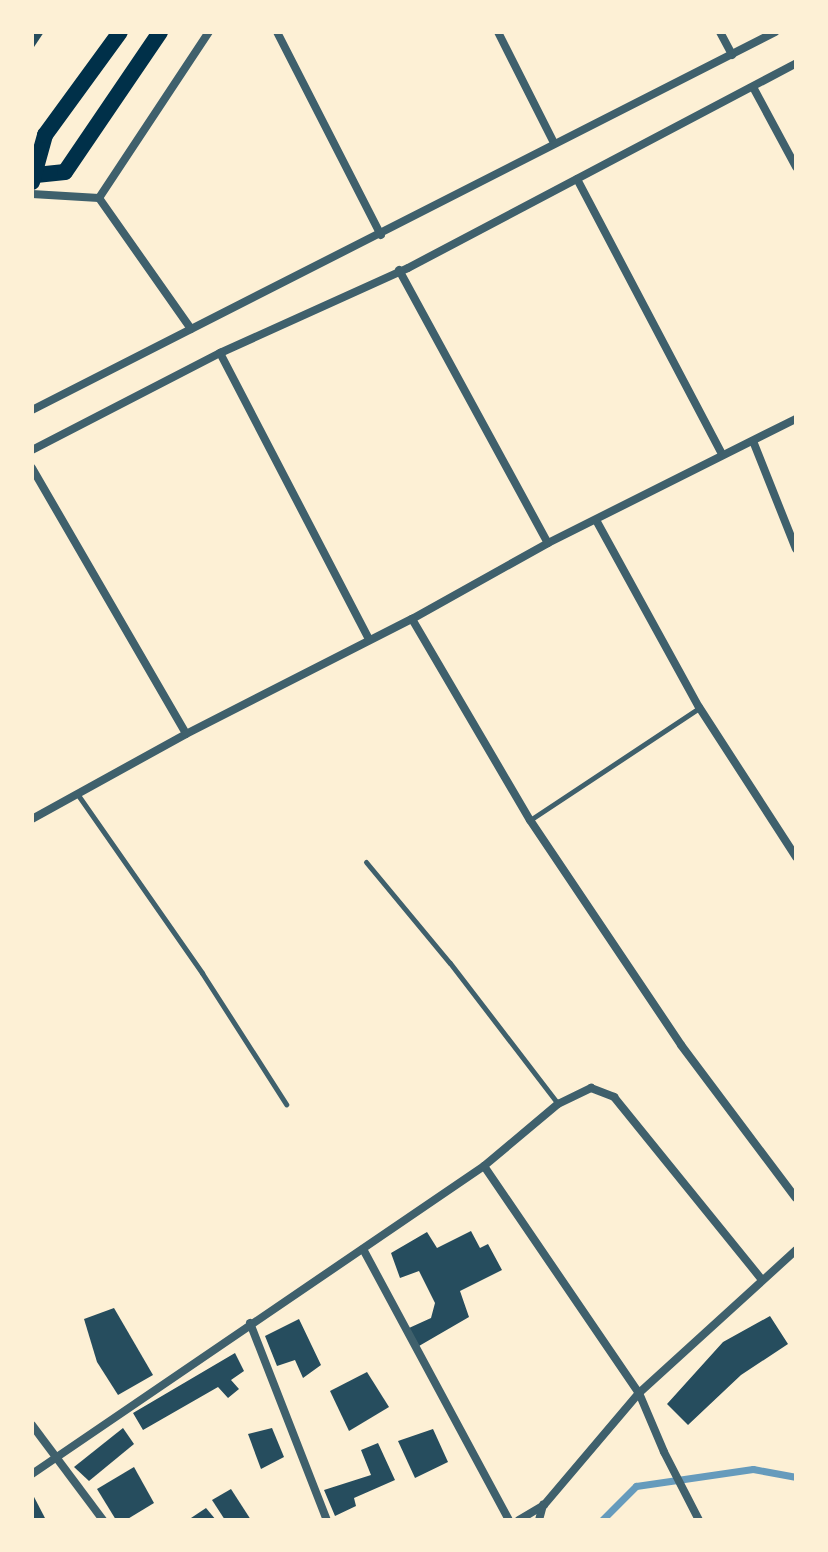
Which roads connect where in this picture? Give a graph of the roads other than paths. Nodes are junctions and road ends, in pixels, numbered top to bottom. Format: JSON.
{"nodes":[{"id":1,"x":120,"y":32,"type":"edge"},
{"id":2,"x":160,"y":32,"type":"edge"},
{"id":3,"x":209,"y":32,"type":"edge"},
{"id":4,"x":277,"y":32,"type":"edge"},
{"id":5,"x":498,"y":32,"type":"edge"},
{"id":6,"x":720,"y":32,"type":"edge"},
{"id":7,"x":775,"y":32,"type":"edge"},
{"id":8,"x":732,"y":55,"type":"junction"},
{"id":9,"x":796,"y":63,"type":"edge"},
{"id":10,"x":753,"y":87,"type":"junction"},
{"id":11,"x":554,"y":143,"type":"junction"},
{"id":12,"x":796,"y":167,"type":"edge"},
{"id":13,"x":33,"y":175,"type":"edge"},
{"id":14,"x":577,"y":179,"type":"junction"},
{"id":15,"x":32,"y":194,"type":"edge"},
{"id":16,"x":99,"y":198,"type":"junction"},
{"id":17,"x":381,"y":235,"type":"junction"},
{"id":18,"x":399,"y":270,"type":"junction"},
{"id":19,"x":191,"y":329,"type":"junction"},
{"id":20,"x":220,"y":353,"type":"junction"},
{"id":21,"x":32,"y":410,"type":"edge"},
{"id":22,"x":796,"y":419,"type":"edge"},
{"id":23,"x":753,"y":441,"type":"junction"},
{"id":24,"x":32,"y":450,"type":"edge"},
{"id":25,"x":722,"y":454,"type":"junction"},
{"id":26,"x":32,"y":468,"type":"edge"},
{"id":27,"x":596,"y":520,"type":"junction"},
{"id":28,"x":548,"y":543,"type":"junction"},
{"id":29,"x":796,"y":549,"type":"edge"},
{"id":30,"x":412,"y":619,"type":"junction"},
{"id":31,"x":369,"y":639,"type":"junction"},
{"id":32,"x":699,"y":707,"type":"junction"},
{"id":33,"x":186,"y":734,"type":"junction"},
{"id":34,"x":77,"y":794,"type":"junction"},
{"id":35,"x":32,"y":819,"type":"edge"},
{"id":36,"x":530,"y":820,"type":"junction"},
{"id":37,"x":796,"y":857,"type":"edge"},
{"id":38,"x":366,"y":862,"type":"dead end"},
{"id":39,"x":286,"y":1104,"type":"dead end"},
{"id":40,"x":558,"y":1104,"type":"junction"},
{"id":41,"x":484,"y":1166,"type":"junction"},
{"id":42,"x":796,"y":1198,"type":"edge"},
{"id":43,"x":363,"y":1249,"type":"junction"},
{"id":44,"x":796,"y":1250,"type":"edge"},
{"id":45,"x":762,"y":1280,"type":"junction"},
{"id":46,"x":250,"y":1323,"type":"junction"},
{"id":47,"x":639,"y":1393,"type":"junction"},
{"id":48,"x":32,"y":1425,"type":"edge"},
{"id":49,"x":55,"y":1459,"type":"junction"},
{"id":50,"x":32,"y":1474,"type":"edge"},
{"id":51,"x":544,"y":1505,"type":"junction"},
{"id":52,"x":103,"y":1520,"type":"edge"},
{"id":53,"x":327,"y":1520,"type":"edge"},
{"id":54,"x":509,"y":1520,"type":"edge"},
{"id":55,"x":519,"y":1520,"type":"edge"},
{"id":56,"x":539,"y":1520,"type":"edge"},
{"id":57,"x":699,"y":1520,"type":"edge"}],
"edges":[{"from":1,"to":13,"type":"main road"},
{"from":2,"to":13,"type":"main road"},
{"from":3,"to":16,"type":"street"},
{"from":4,"to":17,"type":"street"},
{"from":5,"to":11,"type":"street"},
{"from":6,"to":8,"type":"street"},
{"from":7,"to":8,"type":"street"},
{"from":8,"to":11,"type":"street"},
{"from":9,"to":10,"type":"street"},
{"from":10,"to":12,"type":"street"},
{"from":10,"to":14,"type":"street"},
{"from":11,"to":17,"type":"street"},
{"from":14,"to":18,"type":"street"},
{"from":14,"to":25,"type":"street"},
{"from":15,"to":16,"type":"street"},
{"from":16,"to":19,"type":"street"},
{"from":17,"to":19,"type":"street"},
{"from":18,"to":20,"type":"street"},
{"from":18,"to":28,"type":"street"},
{"from":19,"to":21,"type":"street"},
{"from":20,"to":24,"type":"street"},
{"from":20,"to":31,"type":"street"},
{"from":22,"to":23,"type":"street"},
{"from":23,"to":25,"type":"street"},
{"from":23,"to":29,"type":"street"},
{"from":25,"to":27,"type":"street"},
{"from":26,"to":33,"type":"street"},
{"from":27,"to":28,"type":"street"},
{"from":27,"to":32,"type":"street"},
{"from":28,"to":30,"type":"street"},
{"from":30,"to":31,"type":"street"},
{"from":30,"to":36,"type":"street"},
{"from":31,"to":33,"type":"street"},
{"from":32,"to":36,"type":"lane"},
{"from":32,"to":37,"type":"street"},
{"from":33,"to":34,"type":"street"},
{"from":34,"to":35,"type":"street"},
{"from":34,"to":39,"type":"lane"},
{"from":36,"to":42,"type":"street"},
{"from":38,"to":40,"type":"lane"},
{"from":40,"to":41,"type":"street"},
{"from":40,"to":45,"type":"street"},
{"from":41,"to":43,"type":"street"},
{"from":41,"to":47,"type":"street"},
{"from":43,"to":46,"type":"street"},
{"from":43,"to":54,"type":"street"},
{"from":44,"to":45,"type":"street"},
{"from":45,"to":47,"type":"street"},
{"from":46,"to":49,"type":"street"},
{"from":46,"to":53,"type":"street"},
{"from":47,"to":51,"type":"street"},
{"from":47,"to":57,"type":"street"},
{"from":48,"to":49,"type":"street"},
{"from":49,"to":50,"type":"street"},
{"from":49,"to":52,"type":"street"},
{"from":51,"to":55,"type":"street"},
{"from":51,"to":56,"type":"street"}]}
